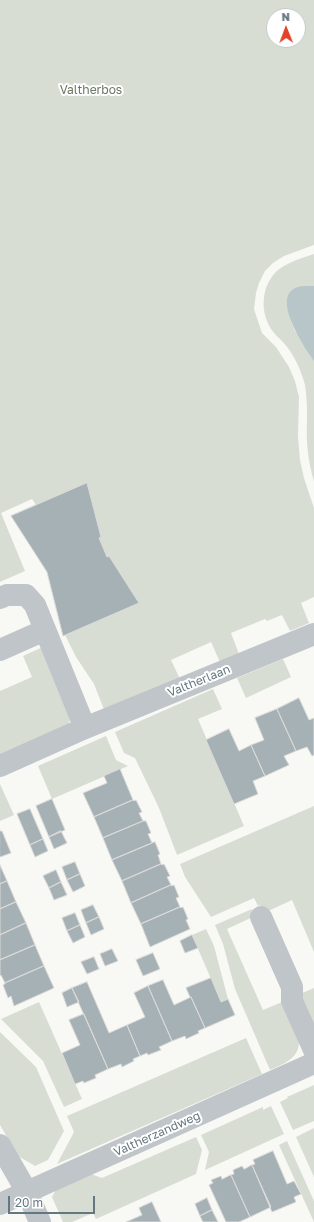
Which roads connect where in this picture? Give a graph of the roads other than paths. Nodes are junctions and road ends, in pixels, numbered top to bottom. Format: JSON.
{"nodes":[{"id":1,"x":0,"y":598,"type":"edge"},
{"id":2,"x":45,"y":630,"type":"junction"},
{"id":3,"x":314,"y":634,"type":"edge"},
{"id":4,"x":0,"y":650,"type":"edge"},
{"id":5,"x":85,"y":728,"type":"junction"},
{"id":6,"x":0,"y":766,"type":"edge"},
{"id":7,"x":262,"y":917,"type":"dead end"},
{"id":8,"x":314,"y":1050,"type":"edge"},
{"id":9,"x":314,"y":1063,"type":"edge"},
{"id":10,"x":0,"y":1145,"type":"edge"},
{"id":11,"x":27,"y":1192,"type":"junction"},
{"id":12,"x":0,"y":1204,"type":"edge"},
{"id":13,"x":40,"y":1222,"type":"edge"}],
"edges":[{"from":1,"to":2,"type":"street"},
{"from":2,"to":4,"type":"street"},
{"from":2,"to":5,"type":"street"},
{"from":3,"to":5,"type":"street","name":"Valtherlaan"},
{"from":5,"to":6,"type":"street","name":"Valtherlaan"},
{"from":7,"to":8,"type":"street"},
{"from":9,"to":11,"type":"street","name":"Valtherzandweg"},
{"from":10,"to":11,"type":"street"},
{"from":11,"to":12,"type":"street","name":"Valtherzandweg"},
{"from":11,"to":13,"type":"street"}]}
